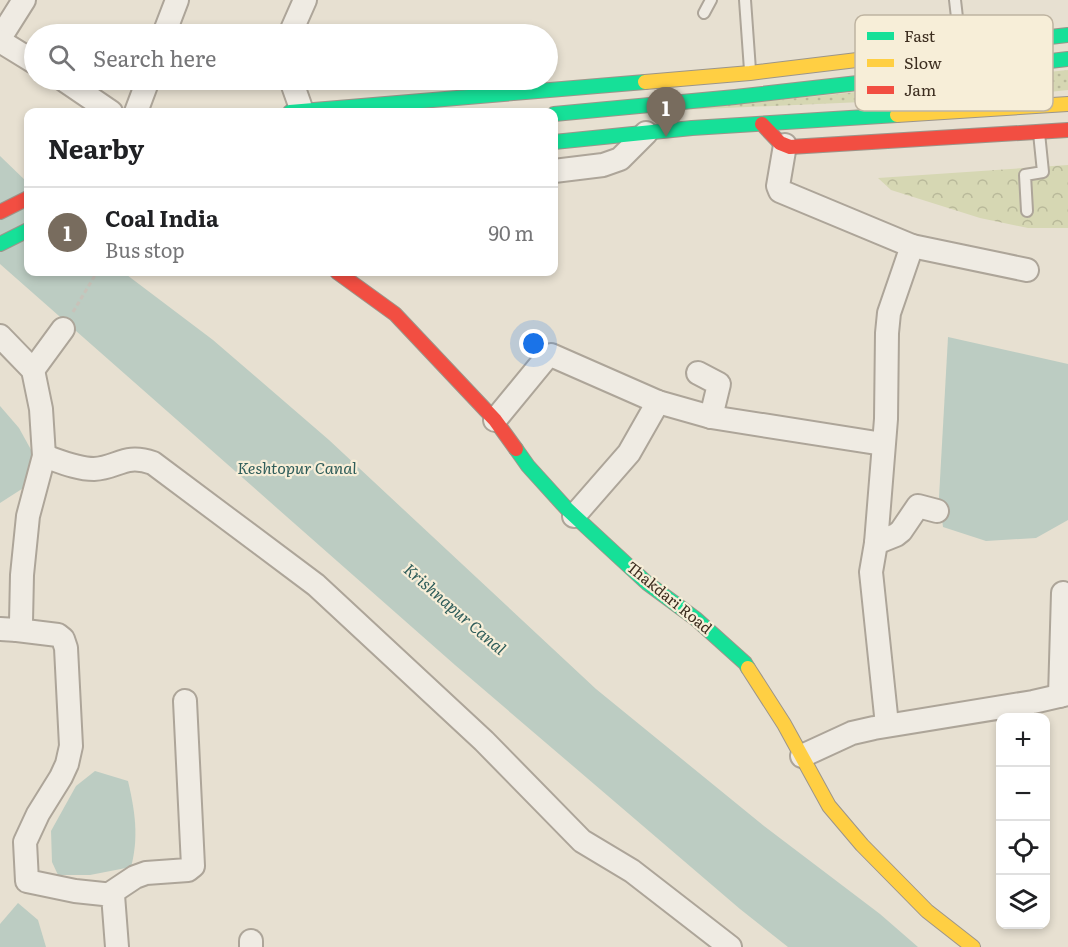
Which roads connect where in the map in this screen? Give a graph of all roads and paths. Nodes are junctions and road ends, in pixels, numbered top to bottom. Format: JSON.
{"nodes":[{"id":1,"x":24,"y":0,"type":"edge"},
{"id":2,"x":177,"y":0,"type":"edge"},
{"id":3,"x":305,"y":0,"type":"edge"},
{"id":4,"x":711,"y":0,"type":"edge"},
{"id":5,"x":745,"y":0,"type":"edge"},
{"id":6,"x":955,"y":0,"type":"edge"},
{"id":7,"x":704,"y":13,"type":"dead end"},
{"id":8,"x":957,"y":15,"type":"edge"},
{"id":9,"x":168,"y":24,"type":"edge"},
{"id":10,"x":294,"y":24,"type":"edge"},
{"id":11,"x":1068,"y":35,"type":"edge"},
{"id":12,"x":1053,"y":37,"type":"edge"},
{"id":13,"x":0,"y":39,"type":"edge"},
{"id":14,"x":24,"y":55,"type":"edge"},
{"id":15,"x":1068,"y":59,"type":"edge"},
{"id":16,"x":855,"y":61,"type":"edge"},
{"id":17,"x":1053,"y":61,"type":"edge"},
{"id":18,"x":750,"y":73,"type":"junction"},
{"id":19,"x":855,"y":83,"type":"edge"},
{"id":20,"x":558,"y":89,"type":"edge"},
{"id":21,"x":79,"y":90,"type":"edge"},
{"id":22,"x":144,"y":90,"type":"edge"},
{"id":23,"x":293,"y":90,"type":"edge"},
{"id":24,"x":552,"y":90,"type":"edge"},
{"id":25,"x":1068,"y":104,"type":"edge"},
{"id":26,"x":1053,"y":105,"type":"edge"},
{"id":27,"x":105,"y":108,"type":"edge"},
{"id":28,"x":138,"y":108,"type":"edge"},
{"id":29,"x":295,"y":108,"type":"edge"},
{"id":30,"x":343,"y":108,"type":"edge"},
{"id":31,"x":961,"y":111,"type":"edge"},
{"id":32,"x":558,"y":114,"type":"edge"},
{"id":33,"x":762,"y":124,"type":"junction"},
{"id":34,"x":1068,"y":130,"type":"edge"},
{"id":35,"x":1039,"y":132,"type":"junction"},
{"id":36,"x":646,"y":133,"type":"junction"},
{"id":37,"x":558,"y":142,"type":"edge"},
{"id":38,"x":785,"y":146,"type":"junction"},
{"id":39,"x":558,"y":171,"type":"edge"},
{"id":40,"x":24,"y":200,"type":"edge"},
{"id":41,"x":1027,"y":211,"type":"dead end"},
{"id":42,"x":0,"y":212,"type":"edge"},
{"id":43,"x":24,"y":232,"type":"edge"},
{"id":44,"x":0,"y":244,"type":"edge"},
{"id":45,"x":912,"y":246,"type":"junction"},
{"id":46,"x":1027,"y":270,"type":"dead end"},
{"id":47,"x":95,"y":276,"type":"edge"},
{"id":48,"x":343,"y":276,"type":"edge"},
{"id":49,"x":63,"y":329,"type":"joint"},
{"id":50,"x":0,"y":336,"type":"edge"},
{"id":51,"x":33,"y":370,"type":"junction"},
{"id":52,"x":698,"y":373,"type":"dead end"},
{"id":53,"x":658,"y":402,"type":"junction"},
{"id":54,"x":711,"y":417,"type":"junction"},
{"id":55,"x":495,"y":420,"type":"junction"},
{"id":56,"x":883,"y":444,"type":"junction"},
{"id":57,"x":44,"y":456,"type":"junction"},
{"id":58,"x":937,"y":511,"type":"dead end"},
{"id":59,"x":574,"y":516,"type":"junction"},
{"id":60,"x":876,"y":543,"type":"junction"},
{"id":61,"x":1063,"y":593,"type":"dead end"},
{"id":62,"x":8,"y":629,"type":"edge"},
{"id":63,"x":1064,"y":695,"type":"edge"},
{"id":64,"x":185,"y":701,"type":"dead end"},
{"id":65,"x":887,"y":725,"type":"junction"},
{"id":66,"x":802,"y":756,"type":"junction"},
{"id":67,"x":108,"y":895,"type":"junction"},
{"id":68,"x":117,"y":947,"type":"edge"},
{"id":69,"x":730,"y":947,"type":"edge"},
{"id":70,"x":973,"y":947,"type":"edge"}],
"edges":[{"from":1,"to":13,"type":"street"},
{"from":2,"to":9,"type":"street"},
{"from":3,"to":10,"type":"street"},
{"from":4,"to":7,"type":"lane"},
{"from":5,"to":18,"type":"lane"},
{"from":6,"to":8,"type":"lane"},
{"from":11,"to":12,"type":"street"},
{"from":13,"to":14,"type":"street"},
{"from":15,"to":17,"type":"street"},
{"from":16,"to":18,"type":"street"},
{"from":18,"to":20,"type":"street"},
{"from":19,"to":32,"type":"street"},
{"from":21,"to":27,"type":"street"},
{"from":22,"to":28,"type":"street"},
{"from":23,"to":29,"type":"street"},
{"from":24,"to":30,"type":"street"},
{"from":25,"to":26,"type":"street"},
{"from":31,"to":33,"type":"street"},
{"from":33,"to":36,"type":"street"},
{"from":33,"to":38,"type":"street"},
{"from":34,"to":35,"type":"street"},
{"from":35,"to":38,"type":"street"},
{"from":35,"to":41,"type":"lane"},
{"from":36,"to":37,"type":"street"},
{"from":36,"to":39,"type":"street"},
{"from":38,"to":45,"type":"street"},
{"from":40,"to":42,"type":"street"},
{"from":43,"to":44,"type":"street"},
{"from":45,"to":46,"type":"street"},
{"from":45,"to":56,"type":"street"},
{"from":47,"to":49,"type":"path"},
{"from":48,"to":55,"type":"street","name":"Thakdari Road"},
{"from":49,"to":51,"type":"street"},
{"from":50,"to":51,"type":"street"},
{"from":51,"to":57,"type":"street"},
{"from":52,"to":54,"type":"street"},
{"from":53,"to":54,"type":"street"},
{"from":53,"to":55,"type":"street"},
{"from":53,"to":59,"type":"street"},
{"from":54,"to":56,"type":"street"},
{"from":55,"to":59,"type":"street","name":"Thakdari Road"},
{"from":56,"to":60,"type":"street"},
{"from":57,"to":62,"type":"street"},
{"from":57,"to":69,"type":"street"},
{"from":58,"to":60,"type":"street"},
{"from":59,"to":66,"type":"street","name":"Thakdari Road"},
{"from":60,"to":65,"type":"street"},
{"from":61,"to":63,"type":"street"},
{"from":62,"to":67,"type":"street"},
{"from":63,"to":65,"type":"street"},
{"from":64,"to":67,"type":"street"},
{"from":65,"to":66,"type":"street"},
{"from":66,"to":70,"type":"street","name":"Thakdari Road"},
{"from":67,"to":68,"type":"street"}]}
